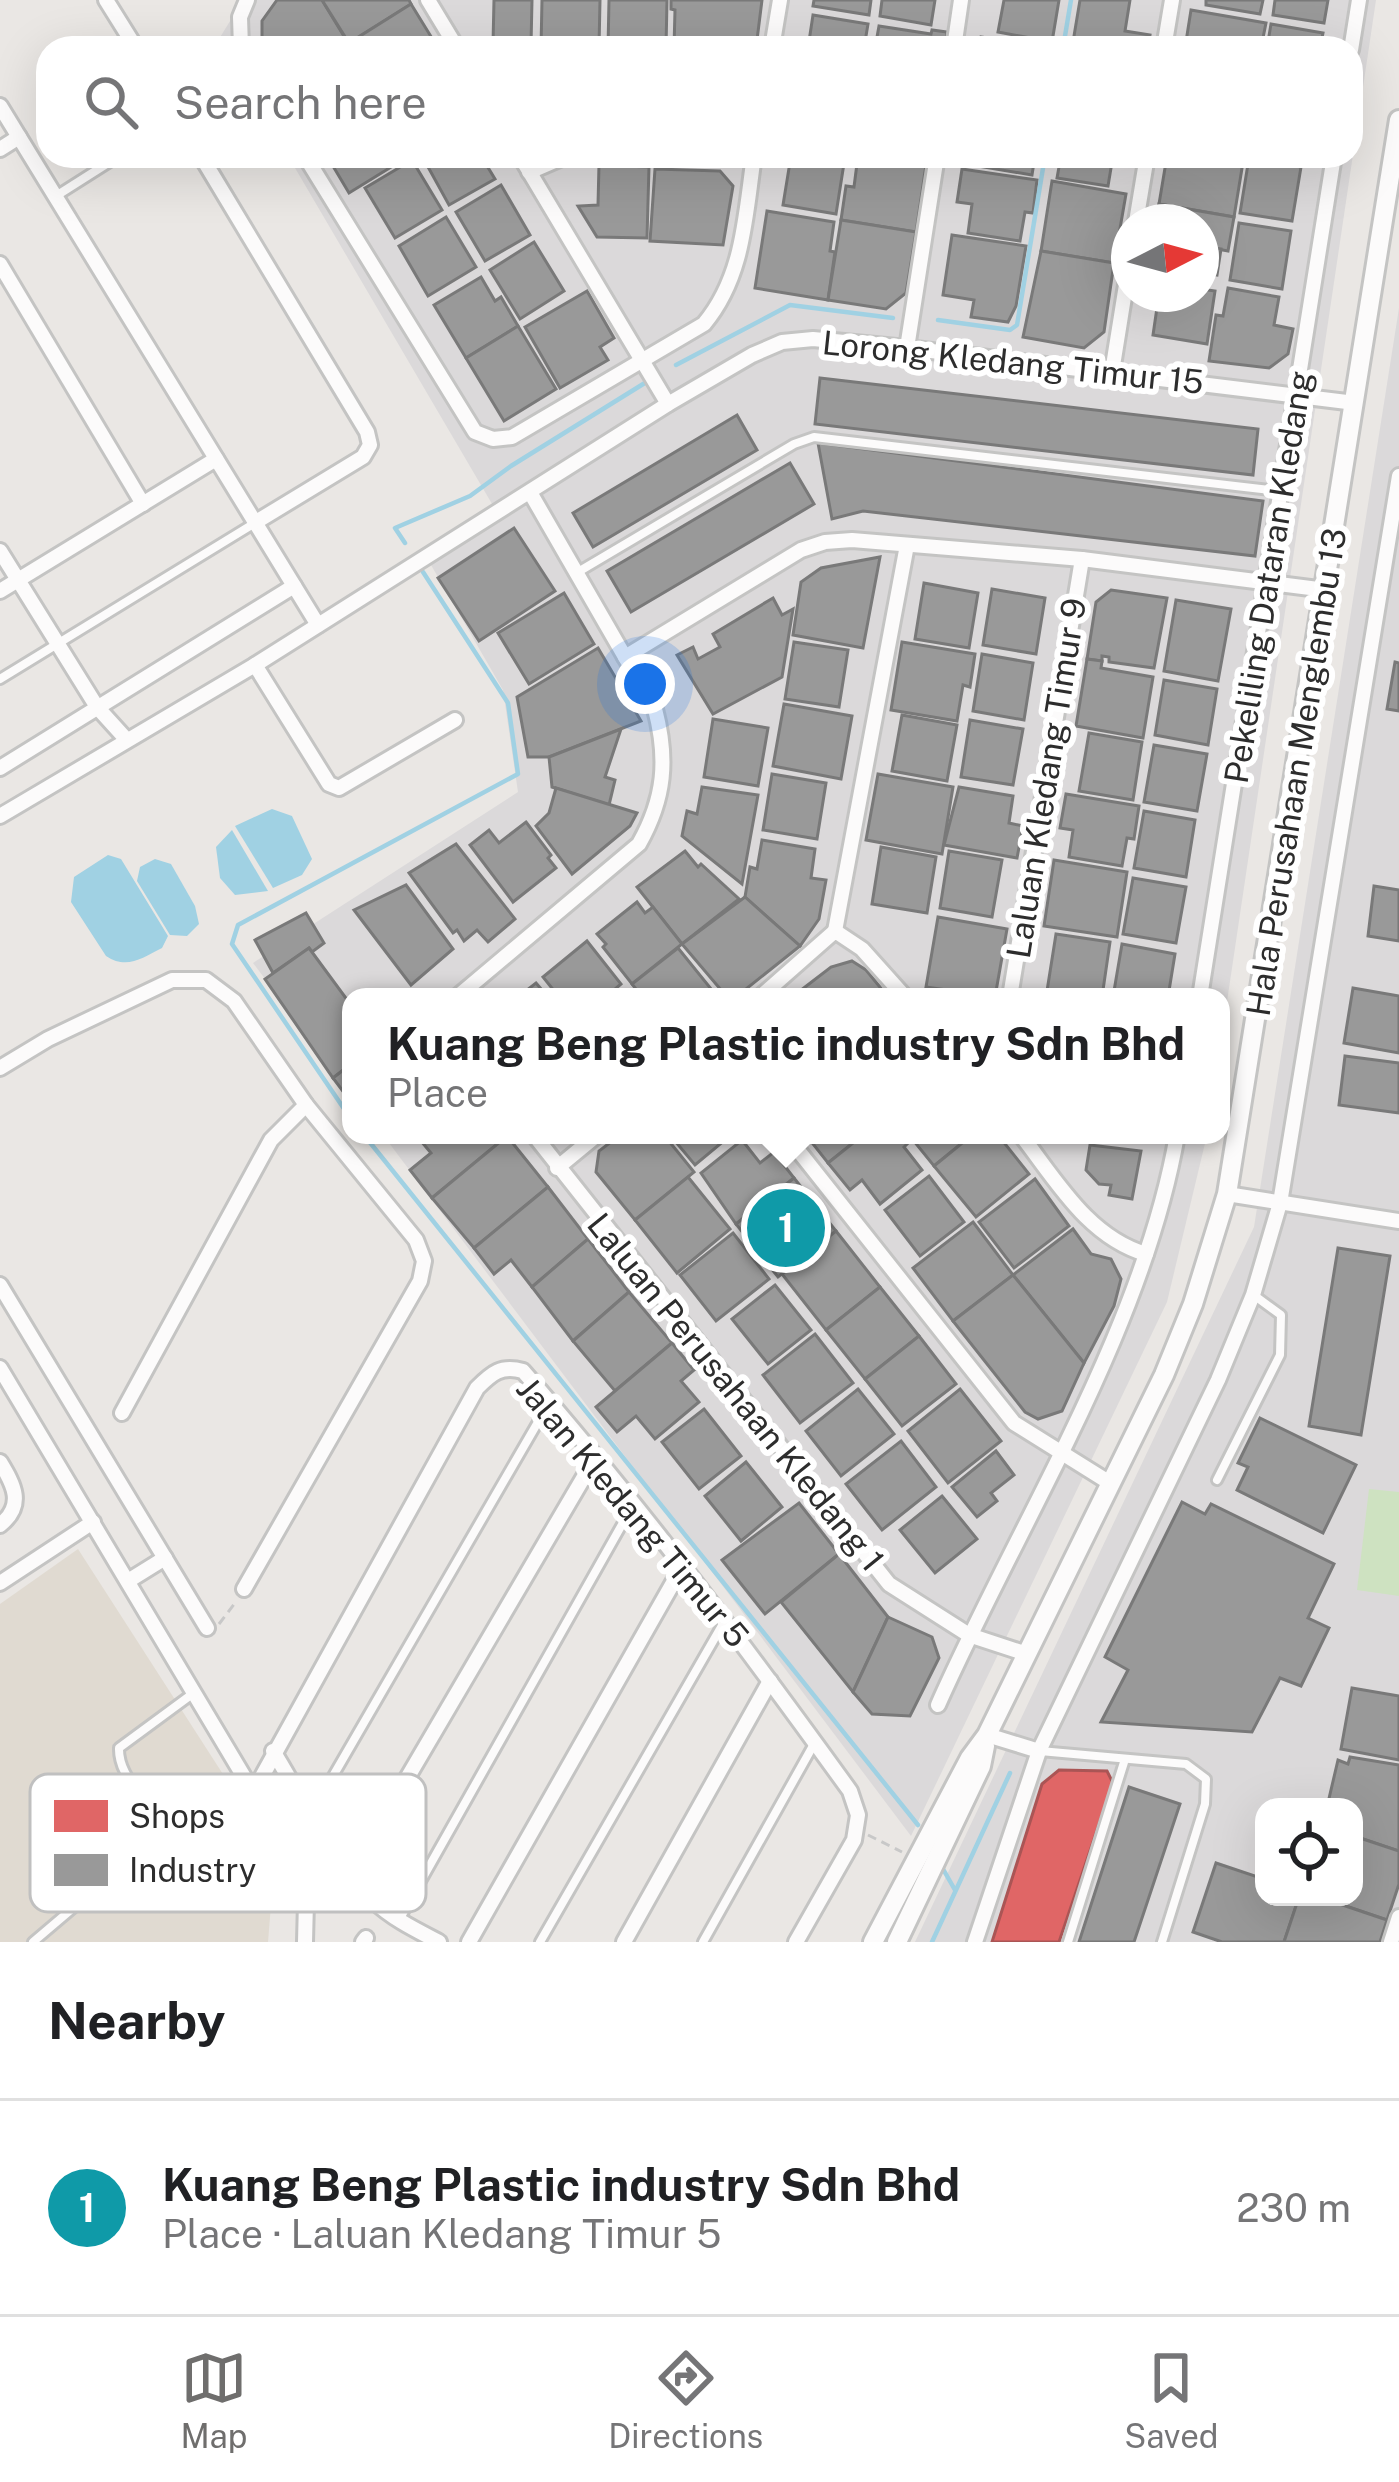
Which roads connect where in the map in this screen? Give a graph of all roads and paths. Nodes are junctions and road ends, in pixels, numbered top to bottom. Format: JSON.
{"nodes":[{"id":1,"x":106,"y":0,"type":"edge"},
{"id":2,"x":247,"y":0,"type":"edge"},
{"id":3,"x":428,"y":0,"type":"edge"},
{"id":4,"x":780,"y":0,"type":"edge"},
{"id":5,"x":962,"y":0,"type":"edge"},
{"id":6,"x":1172,"y":0,"type":"edge"},
{"id":7,"x":1359,"y":0,"type":"edge"},
{"id":8,"x":128,"y":36,"type":"edge"},
{"id":9,"x":241,"y":36,"type":"edge"},
{"id":10,"x":450,"y":36,"type":"edge"},
{"id":11,"x":774,"y":36,"type":"edge"},
{"id":12,"x":956,"y":36,"type":"edge"},
{"id":13,"x":1166,"y":36,"type":"edge"},
{"id":14,"x":1353,"y":36,"type":"edge"},
{"id":15,"x":0,"y":106,"type":"edge"},
{"id":16,"x":1399,"y":120,"type":"edge"},
{"id":17,"x":19,"y":137,"type":"junction"},
{"id":18,"x":0,"y":149,"type":"edge"},
{"id":19,"x":36,"y":164,"type":"edge"},
{"id":20,"x":38,"y":168,"type":"edge"},
{"id":21,"x":99,"y":168,"type":"edge"},
{"id":22,"x":208,"y":168,"type":"edge"},
{"id":23,"x":312,"y":168,"type":"edge"},
{"id":24,"x":527,"y":168,"type":"edge"},
{"id":25,"x":538,"y":168,"type":"edge"},
{"id":26,"x":752,"y":168,"type":"edge"},
{"id":27,"x":935,"y":168,"type":"edge"},
{"id":28,"x":1145,"y":168,"type":"edge"},
{"id":29,"x":1332,"y":168,"type":"edge"},
{"id":30,"x":529,"y":172,"type":"junction"},
{"id":31,"x":56,"y":196,"type":"junction"},
{"id":32,"x":1139,"y":204,"type":"edge"},
{"id":33,"x":1391,"y":224,"type":"edge"},
{"id":34,"x":0,"y":265,"type":"edge"},
{"id":35,"x":1122,"y":312,"type":"edge"},
{"id":36,"x":907,"y":348,"type":"junction"},
{"id":37,"x":644,"y":359,"type":"junction"},
{"id":38,"x":1112,"y":371,"type":"junction"},
{"id":39,"x":1297,"y":395,"type":"junction"},
{"id":40,"x":1355,"y":403,"type":"junction"},
{"id":41,"x":668,"y":404,"type":"junction"},
{"id":42,"x":216,"y":459,"type":"junction"},
{"id":43,"x":1399,"y":476,"type":"edge"},
{"id":44,"x":1282,"y":491,"type":"junction"},
{"id":45,"x":531,"y":494,"type":"junction"},
{"id":46,"x":143,"y":504,"type":"junction"},
{"id":47,"x":256,"y":522,"type":"junction"},
{"id":48,"x":907,"y":544,"type":"junction"},
{"id":49,"x":0,"y":551,"type":"edge"},
{"id":50,"x":1082,"y":559,"type":"junction"},
{"id":51,"x":576,"y":572,"type":"junction"},
{"id":52,"x":18,"y":580,"type":"junction"},
{"id":53,"x":1268,"y":582,"type":"junction"},
{"id":54,"x":295,"y":586,"type":"junction"},
{"id":55,"x":1326,"y":590,"type":"junction"},
{"id":56,"x":0,"y":591,"type":"edge"},
{"id":57,"x":318,"y":625,"type":"junction"},
{"id":58,"x":58,"y":644,"type":"junction"},
{"id":59,"x":626,"y":657,"type":"junction"},
{"id":60,"x":256,"y":664,"type":"junction"},
{"id":61,"x":0,"y":679,"type":"edge"},
{"id":62,"x":97,"y":707,"type":"junction"},
{"id":63,"x":455,"y":720,"type":"dead end"},
{"id":64,"x":126,"y":740,"type":"junction"},
{"id":65,"x":0,"y":768,"type":"edge"},
{"id":66,"x":0,"y":816,"type":"edge"},
{"id":67,"x":835,"y":932,"type":"junction"},
{"id":68,"x":468,"y":988,"type":"edge"},
{"id":69,"x":770,"y":988,"type":"edge"},
{"id":70,"x":897,"y":988,"type":"edge"},
{"id":71,"x":1011,"y":988,"type":"edge"},
{"id":72,"x":1201,"y":988,"type":"edge"},
{"id":73,"x":0,"y":1068,"type":"edge"},
{"id":74,"x":306,"y":1105,"type":"junction"},
{"id":75,"x":540,"y":1144,"type":"edge"},
{"id":76,"x":586,"y":1144,"type":"edge"},
{"id":77,"x":793,"y":1144,"type":"edge"},
{"id":78,"x":1029,"y":1144,"type":"edge"},
{"id":79,"x":1176,"y":1144,"type":"edge"},
{"id":80,"x":557,"y":1168,"type":"junction"},
{"id":81,"x":1227,"y":1194,"type":"junction"},
{"id":82,"x":1280,"y":1203,"type":"junction"},
{"id":83,"x":1399,"y":1221,"type":"edge"},
{"id":84,"x":1146,"y":1254,"type":"junction"},
{"id":85,"x":0,"y":1285,"type":"edge"},
{"id":86,"x":1253,"y":1295,"type":"junction"},
{"id":87,"x":0,"y":1368,"type":"edge"},
{"id":88,"x":550,"y":1402,"type":"junction"},
{"id":89,"x":122,"y":1413,"type":"dead end"},
{"id":90,"x":1060,"y":1453,"type":"junction"},
{"id":91,"x":595,"y":1458,"type":"junction"},
{"id":92,"x":0,"y":1462,"type":"edge"},
{"id":93,"x":1217,"y":1480,"type":"dead end"},
{"id":94,"x":1110,"y":1483,"type":"junction"},
{"id":95,"x":634,"y":1504,"type":"junction"},
{"id":96,"x":93,"y":1522,"type":"junction"},
{"id":97,"x":0,"y":1525,"type":"edge"},
{"id":98,"x":165,"y":1558,"type":"junction"},
{"id":99,"x":682,"y":1567,"type":"junction"},
{"id":100,"x":128,"y":1581,"type":"junction"},
{"id":101,"x":0,"y":1582,"type":"edge"},
{"id":102,"x":244,"y":1589,"type":"joint"},
{"id":103,"x":725,"y":1621,"type":"junction"},
{"id":104,"x":207,"y":1628,"type":"joint"},
{"id":105,"x":969,"y":1635,"type":"junction"},
{"id":106,"x":1024,"y":1653,"type":"junction"},
{"id":107,"x":770,"y":1681,"type":"junction"},
{"id":108,"x":194,"y":1691,"type":"junction"},
{"id":109,"x":938,"y":1705,"type":"dead end"},
{"id":110,"x":987,"y":1735,"type":"junction"},
{"id":111,"x":815,"y":1743,"type":"junction"},
{"id":112,"x":273,"y":1751,"type":"junction"},
{"id":113,"x":1039,"y":1751,"type":"junction"},
{"id":114,"x":1125,"y":1759,"type":"junction"},
{"id":115,"x":126,"y":1774,"type":"edge"},
{"id":116,"x":244,"y":1774,"type":"edge"},
{"id":117,"x":262,"y":1774,"type":"edge"},
{"id":118,"x":287,"y":1774,"type":"edge"},
{"id":119,"x":334,"y":1774,"type":"edge"},
{"id":120,"x":410,"y":1774,"type":"edge"},
{"id":121,"x":855,"y":1834,"type":"junction"},
{"id":122,"x":917,"y":1861,"type":"junction"},
{"id":123,"x":426,"y":1873,"type":"edge"},
{"id":124,"x":905,"y":1885,"type":"junction"},
{"id":125,"x":892,"y":1911,"type":"junction"},
{"id":126,"x":68,"y":1912,"type":"edge"},
{"id":127,"x":306,"y":1912,"type":"edge"},
{"id":128,"x":388,"y":1912,"type":"edge"},
{"id":129,"x":404,"y":1912,"type":"edge"},
{"id":130,"x":1399,"y":1917,"type":"edge"},
{"id":131,"x":399,"y":1921,"type":"junction"},
{"id":132,"x":894,"y":1941,"type":"edge"},
{"id":133,"x":33,"y":1942,"type":"edge"},
{"id":134,"x":305,"y":1942,"type":"edge"},
{"id":135,"x":439,"y":1942,"type":"edge"},
{"id":136,"x":469,"y":1942,"type":"edge"},
{"id":137,"x":540,"y":1942,"type":"edge"},
{"id":138,"x":624,"y":1942,"type":"edge"},
{"id":139,"x":703,"y":1942,"type":"edge"},
{"id":140,"x":796,"y":1942,"type":"edge"},
{"id":141,"x":868,"y":1942,"type":"edge"},
{"id":142,"x":975,"y":1942,"type":"edge"},
{"id":143,"x":1068,"y":1942,"type":"edge"},
{"id":144,"x":1162,"y":1942,"type":"edge"},
{"id":145,"x":1391,"y":1942,"type":"edge"}],
"edges":[{"from":1,"to":8,"type":"street"},
{"from":2,"to":9,"type":"street"},
{"from":3,"to":10,"type":"street"},
{"from":4,"to":11,"type":"street"},
{"from":5,"to":12,"type":"street"},
{"from":6,"to":13,"type":"street"},
{"from":7,"to":14,"type":"street"},
{"from":15,"to":17,"type":"street"},
{"from":16,"to":33,"type":"street","name":"Hala Perusahaan Menglembu 13"},
{"from":17,"to":18,"type":"street"},
{"from":17,"to":19,"type":"street"},
{"from":20,"to":31,"type":"street"},
{"from":21,"to":31,"type":"lane"},
{"from":22,"to":47,"type":"street"},
{"from":23,"to":37,"type":"street"},
{"from":24,"to":30,"type":"street"},
{"from":25,"to":30,"type":"street"},
{"from":26,"to":37,"type":"street"},
{"from":27,"to":36,"type":"street"},
{"from":28,"to":32,"type":"street"},
{"from":29,"to":39,"type":"street","name":"Pekeliling Dataran Kledang"},
{"from":30,"to":37,"type":"street"},
{"from":31,"to":42,"type":"street"},
{"from":33,"to":40,"type":"street","name":"Hala Perusahaan Menglembu 13"},
{"from":34,"to":46,"type":"street"},
{"from":35,"to":38,"type":"street"},
{"from":36,"to":38,"type":"street","name":"Lorong Kledang Timur 15"},
{"from":36,"to":41,"type":"street","name":"Lorong Kledang Timur 15"},
{"from":37,"to":41,"type":"street"},
{"from":38,"to":39,"type":"street","name":"Lorong Kledang Timur 15"},
{"from":39,"to":40,"type":"street","name":"Lorong Kledang Timur 15"},
{"from":39,"to":44,"type":"street","name":"Pekeliling Dataran Kledang"},
{"from":40,"to":55,"type":"street","name":"Hala Perusahaan Menglembu 13"},
{"from":41,"to":45,"type":"street","name":"Lorong Kledang Timur 15"},
{"from":42,"to":46,"type":"street"},
{"from":42,"to":47,"type":"street"},
{"from":43,"to":82,"type":"street","name":"Hala Perusahaan Menglembu 13"},
{"from":44,"to":51,"type":"lane"},
{"from":44,"to":53,"type":"street","name":"Pekeliling Dataran Kledang"},
{"from":45,"to":51,"type":"street"},
{"from":45,"to":57,"type":"street","name":"Lorong Kledang Timur 15"},
{"from":46,"to":52,"type":"street"},
{"from":47,"to":54,"type":"street"},
{"from":47,"to":58,"type":"lane"},
{"from":48,"to":50,"type":"street"},
{"from":48,"to":59,"type":"street"},
{"from":48,"to":67,"type":"street"},
{"from":49,"to":52,"type":"street"},
{"from":50,"to":53,"type":"street"},
{"from":50,"to":71,"type":"street","name":"Laluan Kledang Timur 9"},
{"from":51,"to":59,"type":"street"},
{"from":52,"to":56,"type":"street"},
{"from":52,"to":58,"type":"street"},
{"from":53,"to":55,"type":"street"},
{"from":53,"to":72,"type":"street","name":"Pekeliling Dataran Kledang"},
{"from":54,"to":57,"type":"street"},
{"from":54,"to":62,"type":"street"},
{"from":55,"to":81,"type":"street","name":"Hala Perusahaan Menglembu 13"},
{"from":57,"to":60,"type":"street","name":"Lorong Kledang Timur 15"},
{"from":58,"to":61,"type":"lane"},
{"from":58,"to":62,"type":"street"},
{"from":59,"to":68,"type":"street"},
{"from":60,"to":63,"type":"street"},
{"from":60,"to":64,"type":"street","name":"Lorong Kledang Timur 15"},
{"from":62,"to":64,"type":"street"},
{"from":62,"to":65,"type":"street"},
{"from":64,"to":66,"type":"street","name":"Lorong Kledang Timur 15"},
{"from":67,"to":69,"type":"street"},
{"from":67,"to":70,"type":"street"},
{"from":73,"to":74,"type":"street"},
{"from":74,"to":89,"type":"street"},
{"from":74,"to":102,"type":"street"},
{"from":75,"to":80,"type":"street","name":"Laluan Perusahaan Kledang 1"},
{"from":76,"to":80,"type":"street"},
{"from":77,"to":90,"type":"street"},
{"from":78,"to":84,"type":"street"},
{"from":79,"to":84,"type":"street"},
{"from":80,"to":105,"type":"street","name":"Laluan Perusahaan Kledang 1"},
{"from":81,"to":82,"type":"street"},
{"from":81,"to":94,"type":"street","name":"Hala Perusahaan Menglembu 13"},
{"from":82,"to":83,"type":"street"},
{"from":82,"to":86,"type":"street","name":"Hala Perusahaan Menglembu 13"},
{"from":84,"to":90,"type":"street"},
{"from":85,"to":98,"type":"street"},
{"from":86,"to":93,"type":"lane"},
{"from":86,"to":113,"type":"street","name":"Hala Perusahaan Menglembu 13"},
{"from":87,"to":96,"type":"street"},
{"from":88,"to":91,"type":"street","name":"Jalan Kledang Timur 5"},
{"from":88,"to":112,"type":"street","name":"Jalan Kledang Timur 5"},
{"from":88,"to":119,"type":"lane"},
{"from":90,"to":94,"type":"street"},
{"from":90,"to":105,"type":"street"},
{"from":91,"to":95,"type":"street","name":"Jalan Kledang Timur 5"},
{"from":91,"to":120,"type":"street"},
{"from":92,"to":97,"type":"street"},
{"from":94,"to":106,"type":"street","name":"Hala Perusahaan Menglembu 13"},
{"from":95,"to":99,"type":"street","name":"Jalan Kledang Timur 5"},
{"from":95,"to":123,"type":"lane"},
{"from":96,"to":100,"type":"street"},
{"from":96,"to":101,"type":"street"},
{"from":98,"to":100,"type":"street"},
{"from":98,"to":104,"type":"street"},
{"from":99,"to":103,"type":"street","name":"Jalan Kledang Timur 5"},
{"from":99,"to":136,"type":"street"},
{"from":100,"to":108,"type":"street"},
{"from":102,"to":104,"type":"path"},
{"from":103,"to":107,"type":"street","name":"Jalan Kledang Timur 5"},
{"from":103,"to":137,"type":"lane"},
{"from":105,"to":106,"type":"street","name":"Laluan Perusahaan Kledang 1"},
{"from":105,"to":109,"type":"street"},
{"from":106,"to":110,"type":"street","name":"Hala Perusahaan Menglembu 13"},
{"from":107,"to":111,"type":"street","name":"Jalan Kledang Timur 5"},
{"from":107,"to":138,"type":"street"},
{"from":108,"to":115,"type":"lane"},
{"from":108,"to":116,"type":"street"},
{"from":110,"to":113,"type":"street"},
{"from":110,"to":122,"type":"street","name":"Hala Perusahaan Menglembu 13"},
{"from":110,"to":132,"type":"street","name":"Hala Perusahaan Menglembu 13"},
{"from":111,"to":121,"type":"street","name":"Jalan Kledang Timur 5"},
{"from":111,"to":139,"type":"lane"},
{"from":112,"to":117,"type":"street","name":"Jalan Kledang Timur 5"},
{"from":112,"to":118,"type":"street"},
{"from":113,"to":114,"type":"lane"},
{"from":113,"to":142,"type":"street","name":"Hala Perusahaan Menglembu 13"},
{"from":114,"to":143,"type":"lane"},
{"from":114,"to":144,"type":"lane"},
{"from":121,"to":122,"type":"path"},
{"from":121,"to":140,"type":"street"},
{"from":122,"to":124,"type":"street","name":"Hala Perusahaan Menglembu 13"},
{"from":124,"to":125,"type":"street","name":"Hala Perusahaan Menglembu 13"},
{"from":124,"to":141,"type":"street"},
{"from":125,"to":132,"type":"street"},
{"from":125,"to":141,"type":"street","name":"Hala Perusahaan Menglembu 13"},
{"from":126,"to":133,"type":"lane"},
{"from":127,"to":134,"type":"street"},
{"from":128,"to":131,"type":"street"},
{"from":129,"to":131,"type":"lane"},
{"from":130,"to":145,"type":"street"},
{"from":131,"to":135,"type":"street"}]}
